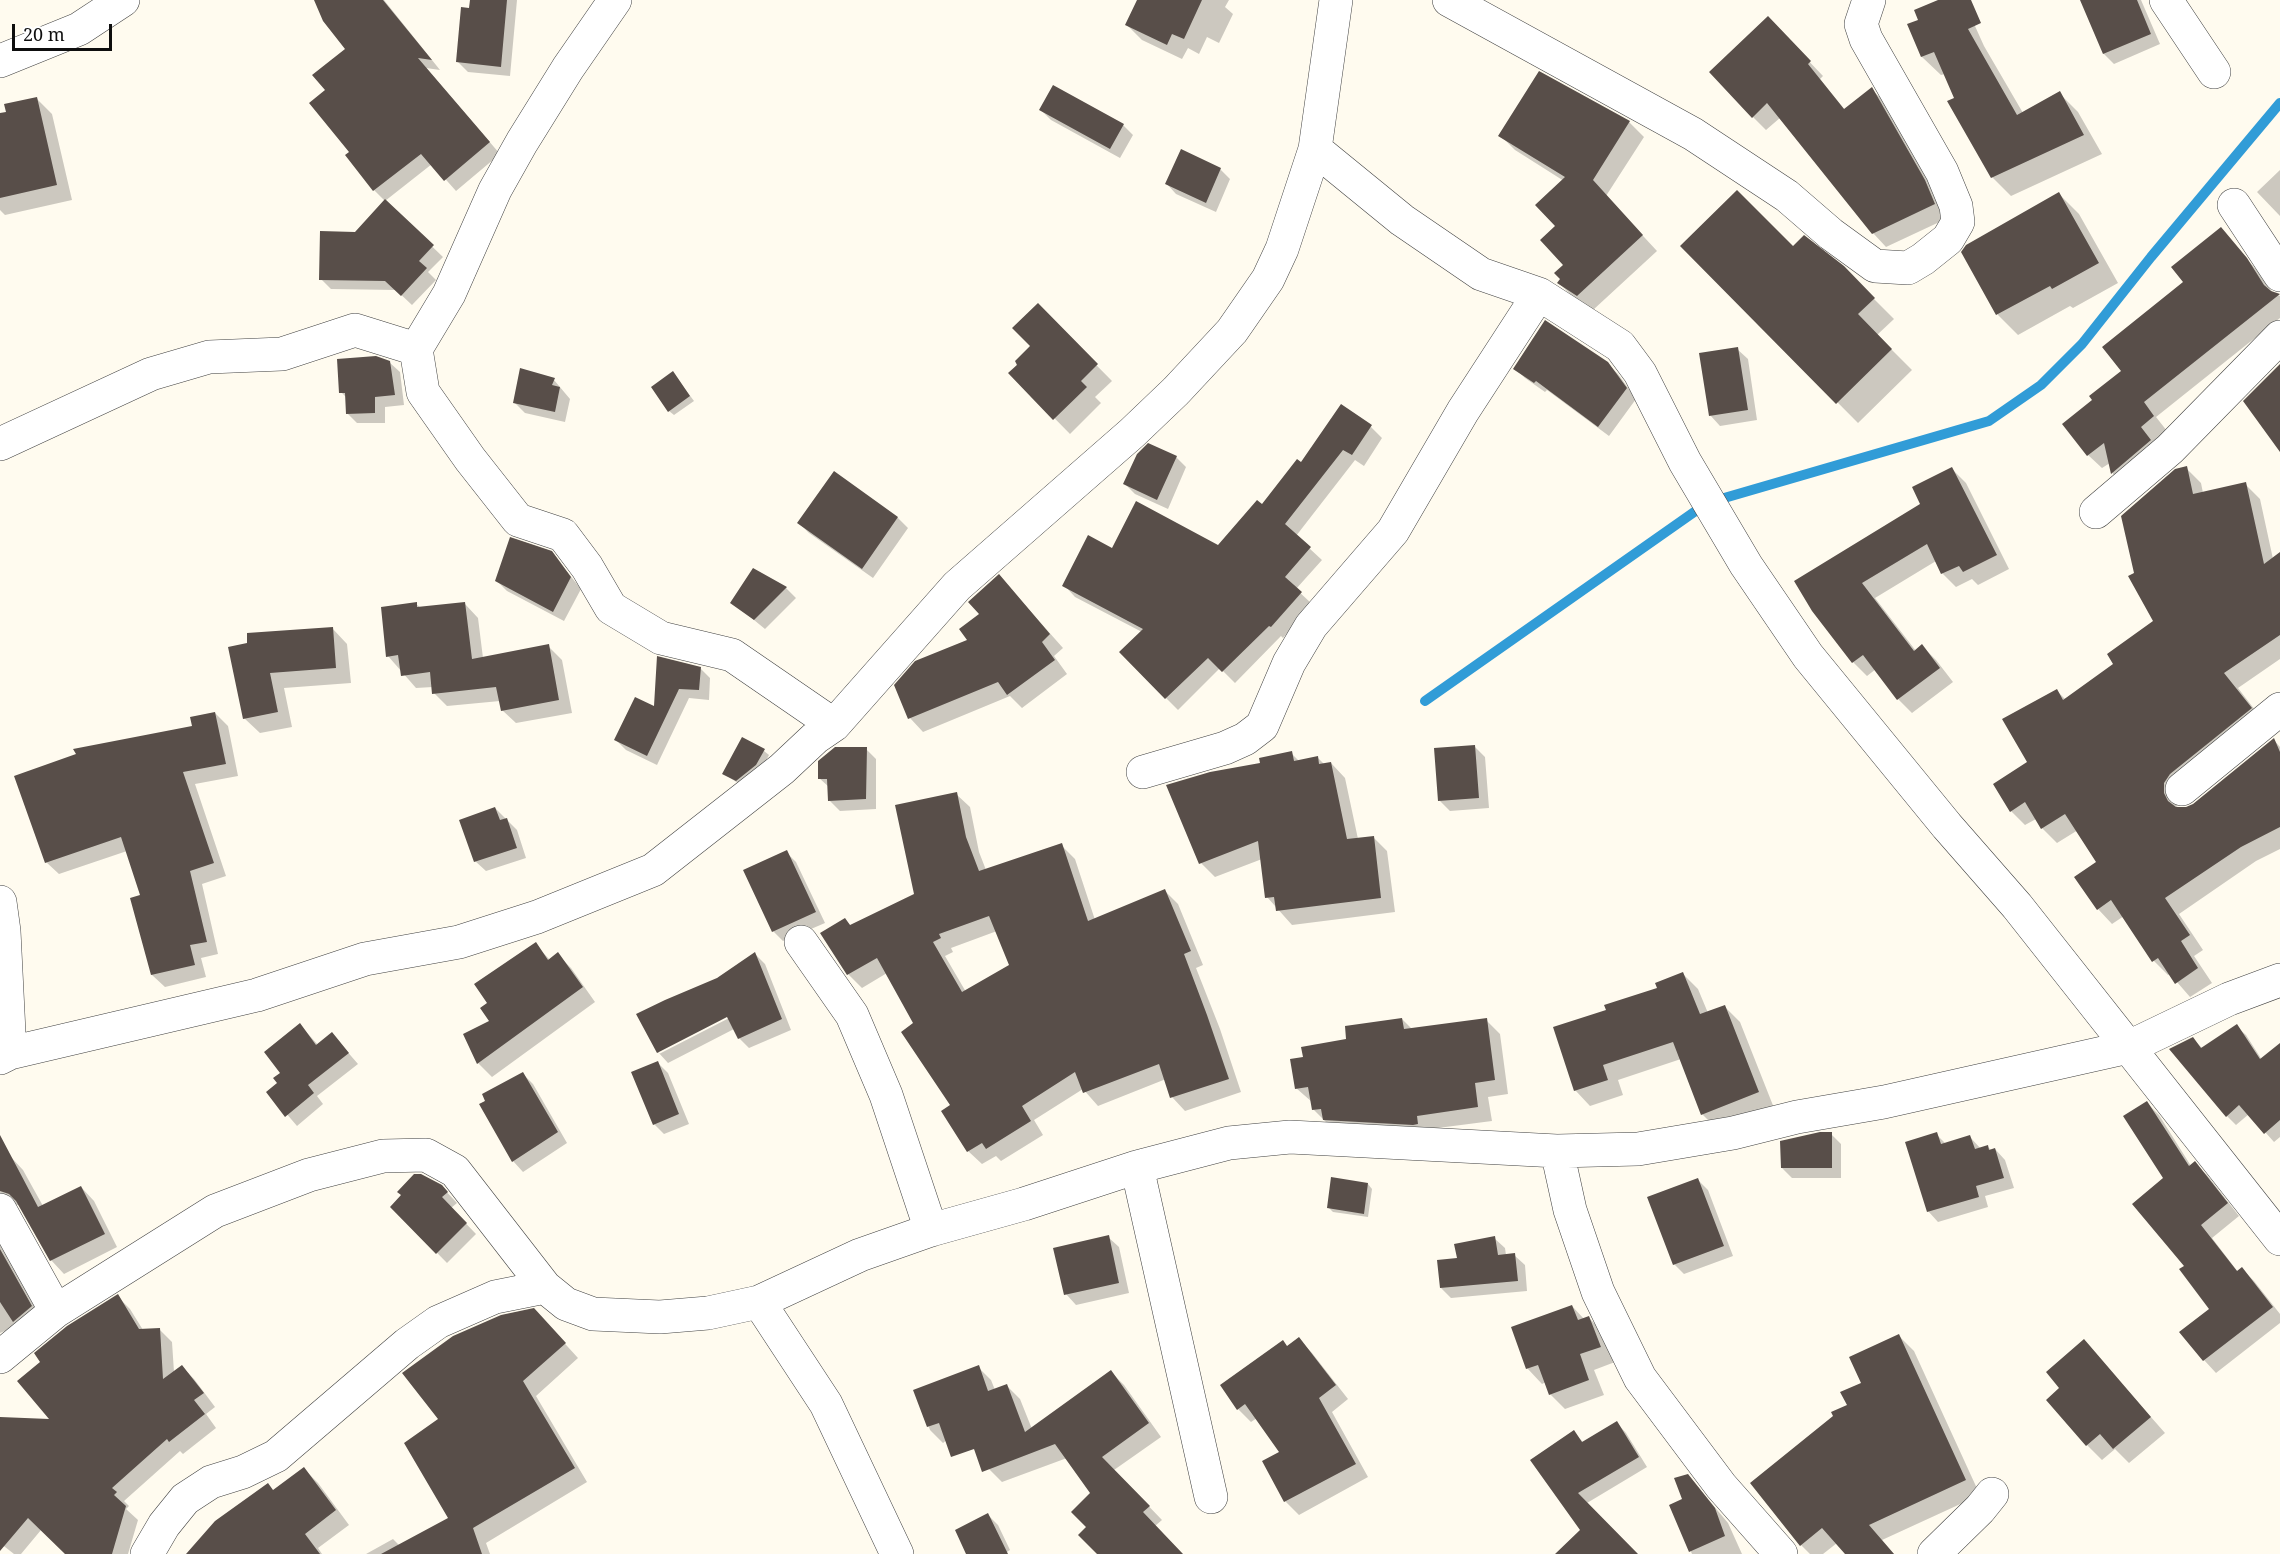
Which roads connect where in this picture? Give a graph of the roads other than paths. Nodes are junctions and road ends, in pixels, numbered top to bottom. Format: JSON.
{"nodes":[{"id":1,"x":123,"y":0,"type":"edge"},
{"id":2,"x":615,"y":0,"type":"edge"},
{"id":3,"x":1336,"y":0,"type":"edge"},
{"id":4,"x":1449,"y":0,"type":"edge"},
{"id":5,"x":1869,"y":0,"type":"edge"},
{"id":6,"x":2166,"y":0,"type":"edge"},
{"id":7,"x":0,"y":61,"type":"edge"},
{"id":8,"x":2214,"y":72,"type":"dead end"},
{"id":9,"x":1315,"y":149,"type":"junction"},
{"id":10,"x":2234,"y":205,"type":"dead end"},
{"id":11,"x":2280,"y":275,"type":"edge"},
{"id":12,"x":1539,"y":294,"type":"junction"},
{"id":13,"x":2280,"y":337,"type":"edge"},
{"id":14,"x":416,"y":349,"type":"junction"},
{"id":15,"x":0,"y":444,"type":"edge"},
{"id":16,"x":2096,"y":512,"type":"dead end"},
{"id":17,"x":2280,"y":709,"type":"edge"},
{"id":18,"x":834,"y":725,"type":"junction"},
{"id":19,"x":1143,"y":772,"type":"dead end"},
{"id":20,"x":2182,"y":789,"type":"dead end"},
{"id":21,"x":0,"y":902,"type":"edge"},
{"id":22,"x":801,"y":942,"type":"dead end"},
{"id":23,"x":2280,"y":980,"type":"edge"},
{"id":24,"x":2129,"y":1047,"type":"junction"},
{"id":25,"x":5,"y":1055,"type":"edge"},
{"id":26,"x":1557,"y":1151,"type":"junction"},
{"id":27,"x":1137,"y":1167,"type":"junction"},
{"id":28,"x":0,"y":1210,"type":"edge"},
{"id":29,"x":931,"y":1230,"type":"junction"},
{"id":30,"x":2280,"y":1239,"type":"edge"},
{"id":31,"x":545,"y":1287,"type":"junction"},
{"id":32,"x":759,"y":1302,"type":"junction"},
{"id":33,"x":56,"y":1311,"type":"junction"},
{"id":34,"x":0,"y":1357,"type":"edge"},
{"id":35,"x":1992,"y":1494,"type":"dead end"},
{"id":36,"x":1211,"y":1497,"type":"dead end"},
{"id":37,"x":147,"y":1554,"type":"edge"},
{"id":38,"x":897,"y":1554,"type":"edge"},
{"id":39,"x":1781,"y":1554,"type":"edge"},
{"id":40,"x":1934,"y":1554,"type":"edge"}],
"edges":[{"from":1,"to":7,"type":"street"},
{"from":2,"to":14,"type":"street"},
{"from":3,"to":9,"type":"street"},
{"from":4,"to":5,"type":"street"},
{"from":6,"to":8,"type":"street"},
{"from":9,"to":12,"type":"street"},
{"from":9,"to":18,"type":"street"},
{"from":10,"to":11,"type":"street"},
{"from":12,"to":19,"type":"street"},
{"from":12,"to":24,"type":"street"},
{"from":13,"to":16,"type":"street"},
{"from":14,"to":15,"type":"street"},
{"from":14,"to":18,"type":"street"},
{"from":17,"to":20,"type":"street"},
{"from":18,"to":25,"type":"street"},
{"from":21,"to":25,"type":"street"},
{"from":22,"to":29,"type":"street"},
{"from":23,"to":24,"type":"street"},
{"from":24,"to":26,"type":"street"},
{"from":24,"to":30,"type":"street"},
{"from":26,"to":27,"type":"street"},
{"from":26,"to":39,"type":"street"},
{"from":27,"to":29,"type":"street"},
{"from":27,"to":36,"type":"street"},
{"from":28,"to":33,"type":"street"},
{"from":29,"to":32,"type":"street"},
{"from":31,"to":32,"type":"street"},
{"from":31,"to":33,"type":"street"},
{"from":31,"to":37,"type":"street"},
{"from":32,"to":38,"type":"street"},
{"from":33,"to":34,"type":"street"},
{"from":35,"to":40,"type":"street"}]}
